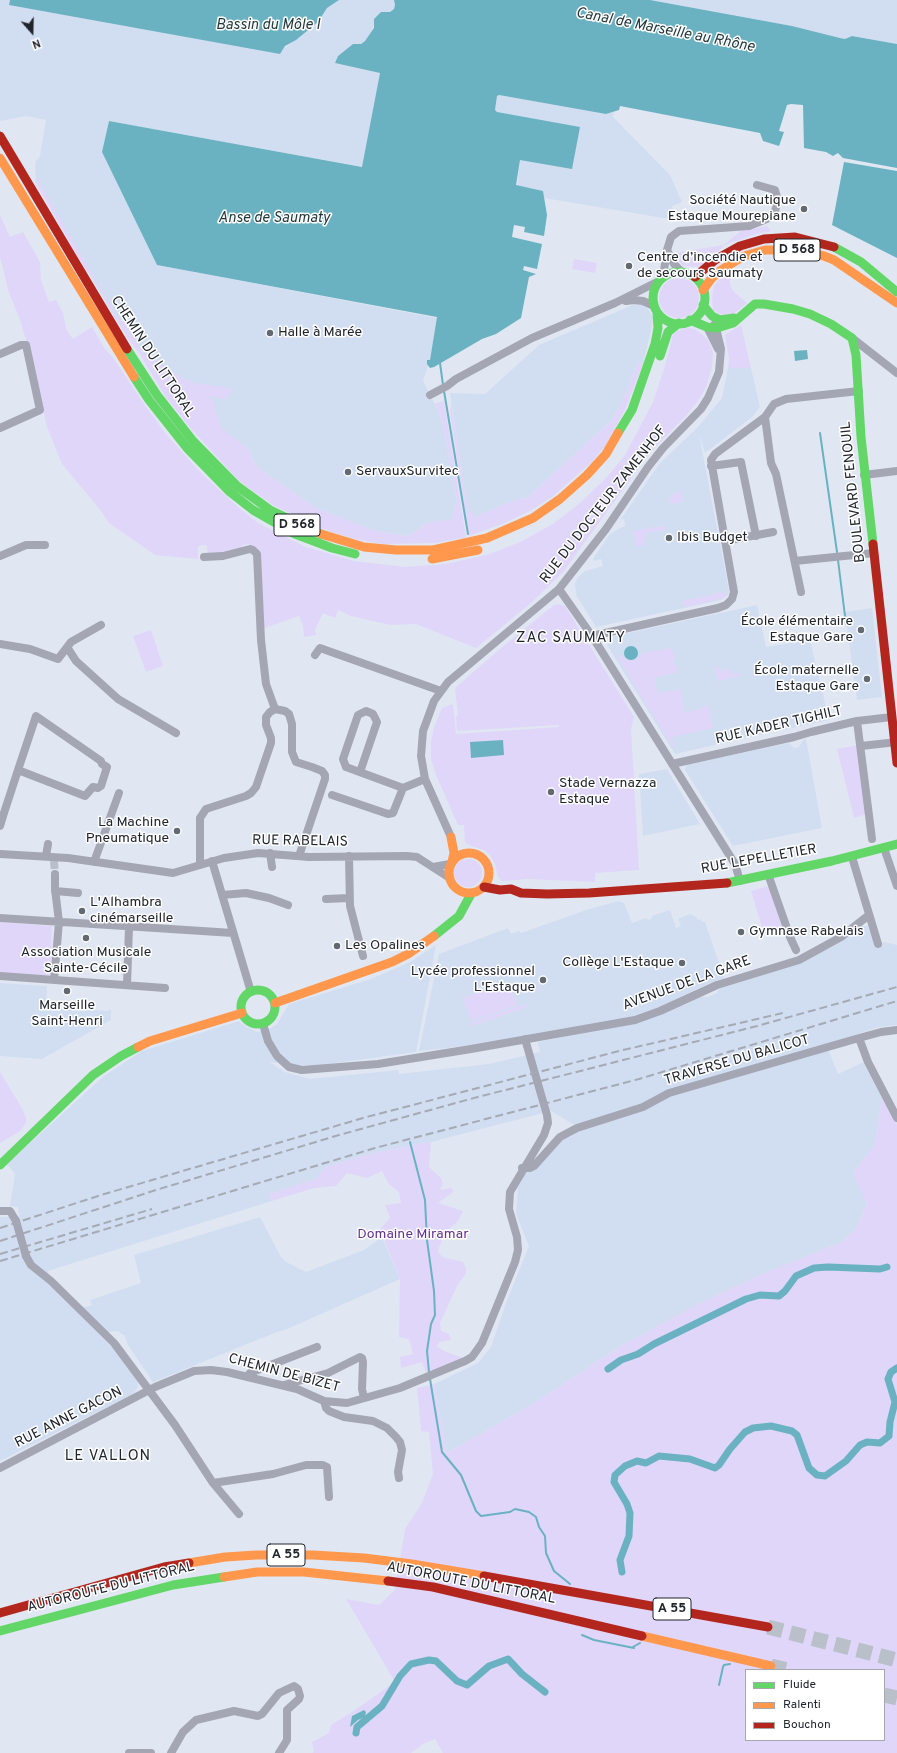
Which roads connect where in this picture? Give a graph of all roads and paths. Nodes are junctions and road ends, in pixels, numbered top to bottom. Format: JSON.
{"nodes":[{"id":1,"x":0,"y":136,"type":"edge"},
{"id":2,"x":0,"y":158,"type":"edge"},
{"id":3,"x":756,"y":185,"type":"dead end"},
{"id":4,"x":667,"y":250,"type":"junction"},
{"id":5,"x":682,"y":272,"type":"junction"},
{"id":6,"x":695,"y":277,"type":"junction"},
{"id":7,"x":661,"y":279,"type":"junction"},
{"id":8,"x":703,"y":290,"type":"junction"},
{"id":9,"x":897,"y":292,"type":"edge"},
{"id":10,"x":897,"y":302,"type":"edge"},
{"id":11,"x":615,"y":303,"type":"junction"},
{"id":12,"x":703,"y":305,"type":"junction"},
{"id":13,"x":656,"y":309,"type":"junction"},
{"id":14,"x":742,"y":315,"type":"junction"},
{"id":15,"x":712,"y":316,"type":"junction"},
{"id":16,"x":690,"y":320,"type":"junction"},
{"id":17,"x":680,"y":323,"type":"junction"},
{"id":18,"x":707,"y":327,"type":"junction"},
{"id":19,"x":717,"y":328,"type":"junction"},
{"id":20,"x":852,"y":338,"type":"junction"},
{"id":21,"x":0,"y":354,"type":"edge"},
{"id":22,"x":721,"y":358,"type":"junction"},
{"id":23,"x":656,"y":369,"type":"dead end"},
{"id":24,"x":897,"y":373,"type":"edge"},
{"id":25,"x":859,"y":391,"type":"junction"},
{"id":26,"x":429,"y":393,"type":"dead end"},
{"id":27,"x":644,"y":404,"type":"dead end"},
{"id":28,"x":765,"y":417,"type":"junction"},
{"id":29,"x":634,"y":424,"type":"dead end"},
{"id":30,"x":0,"y":428,"type":"edge"},
{"id":31,"x":619,"y":450,"type":"dead end"},
{"id":32,"x":711,"y":466,"type":"junction"},
{"id":33,"x":897,"y":471,"type":"edge"},
{"id":34,"x":864,"y":475,"type":"junction"},
{"id":35,"x":772,"y":532,"type":"dead end"},
{"id":36,"x":517,"y":535,"type":"dead end"},
{"id":37,"x":756,"y":536,"type":"junction"},
{"id":38,"x":725,"y":541,"type":"junction"},
{"id":39,"x":500,"y":542,"type":"dead end"},
{"id":40,"x":46,"y":545,"type":"dead end"},
{"id":41,"x":874,"y":552,"type":"junction"},
{"id":42,"x":0,"y":556,"type":"edge"},
{"id":43,"x":204,"y":557,"type":"dead end"},
{"id":44,"x":369,"y":557,"type":"dead end"},
{"id":45,"x":383,"y":558,"type":"dead end"},
{"id":46,"x":423,"y":559,"type":"dead end"},
{"id":47,"x":410,"y":560,"type":"dead end"},
{"id":48,"x":794,"y":561,"type":"junction"},
{"id":49,"x":559,"y":589,"type":"junction"},
{"id":50,"x":801,"y":592,"type":"dead end"},
{"id":51,"x":101,"y":625,"type":"dead end"},
{"id":52,"x":592,"y":636,"type":"junction"},
{"id":53,"x":0,"y":644,"type":"edge"},
{"id":54,"x":67,"y":647,"type":"junction"},
{"id":55,"x":315,"y":654,"type":"dead end"},
{"id":56,"x":441,"y":691,"type":"junction"},
{"id":57,"x":275,"y":709,"type":"junction"},
{"id":58,"x":892,"y":717,"type":"junction"},
{"id":59,"x":857,"y":721,"type":"junction"},
{"id":60,"x":176,"y":733,"type":"dead end"},
{"id":61,"x":896,"y":742,"type":"edge"},
{"id":62,"x":860,"y":746,"type":"junction"},
{"id":63,"x":897,"y":763,"type":"edge"},
{"id":64,"x":672,"y":764,"type":"junction"},
{"id":65,"x":18,"y":770,"type":"junction"},
{"id":66,"x":360,"y":772,"type":"junction"},
{"id":67,"x":425,"y":779,"type":"junction"},
{"id":68,"x":403,"y":788,"type":"junction"},
{"id":69,"x":119,"y":793,"type":"dead end"},
{"id":70,"x":332,"y":795,"type":"dead end"},
{"id":71,"x":1,"y":821,"type":"edge"},
{"id":72,"x":452,"y":837,"type":"junction"},
{"id":73,"x":872,"y":838,"type":"dead end"},
{"id":74,"x":48,"y":844,"type":"dead end"},
{"id":75,"x":897,"y":844,"type":"edge"},
{"id":76,"x":884,"y":848,"type":"junction"},
{"id":77,"x":270,"y":853,"type":"junction"},
{"id":78,"x":470,"y":853,"type":"junction"},
{"id":79,"x":0,"y":854,"type":"edge"},
{"id":80,"x":299,"y":856,"type":"junction"},
{"id":81,"x":349,"y":856,"type":"junction"},
{"id":82,"x":852,"y":857,"type":"junction"},
{"id":83,"x":52,"y":858,"type":"junction"},
{"id":84,"x":212,"y":861,"type":"junction"},
{"id":85,"x":94,"y":862,"type":"junction"},
{"id":86,"x":451,"y":863,"type":"junction"},
{"id":87,"x":200,"y":864,"type":"junction"},
{"id":88,"x":272,"y":867,"type":"dead end"},
{"id":89,"x":433,"y":867,"type":"junction"},
{"id":90,"x":55,"y":874,"type":"tunnel mouth"},
{"id":91,"x":768,"y":874,"type":"junction"},
{"id":92,"x":448,"y":876,"type":"junction"},
{"id":93,"x":489,"y":877,"type":"junction"},
{"id":94,"x":740,"y":881,"type":"junction"},
{"id":95,"x":897,"y":886,"type":"edge"},
{"id":96,"x":484,"y":887,"type":"junction"},
{"id":97,"x":511,"y":889,"type":"junction"},
{"id":98,"x":55,"y":891,"type":"junction"},
{"id":99,"x":459,"y":891,"type":"junction"},
{"id":100,"x":78,"y":893,"type":"dead end"},
{"id":101,"x":471,"y":894,"type":"junction"},
{"id":102,"x":222,"y":895,"type":"junction"},
{"id":103,"x":350,"y":898,"type":"junction"},
{"id":104,"x":326,"y":899,"type":"dead end"},
{"id":105,"x":288,"y":905,"type":"dead end"},
{"id":106,"x":463,"y":907,"type":"junction"},
{"id":107,"x":869,"y":915,"type":"junction"},
{"id":108,"x":0,"y":918,"type":"edge"},
{"id":109,"x":59,"y":922,"type":"junction"},
{"id":110,"x":129,"y":927,"type":"junction"},
{"id":111,"x":233,"y":933,"type":"junction"},
{"id":112,"x":878,"y":944,"type":"dead end"},
{"id":113,"x":796,"y":950,"type":"dead end"},
{"id":114,"x":363,"y":956,"type":"dead end"},
{"id":115,"x":0,"y":976,"type":"edge"},
{"id":116,"x":54,"y":980,"type":"junction"},
{"id":117,"x":127,"y":985,"type":"junction"},
{"id":118,"x":166,"y":988,"type":"dead end"},
{"id":119,"x":252,"y":992,"type":"junction"},
{"id":120,"x":275,"y":1003,"type":"junction"},
{"id":121,"x":242,"y":1013,"type":"junction"},
{"id":122,"x":263,"y":1024,"type":"junction"},
{"id":123,"x":897,"y":1030,"type":"edge"},
{"id":124,"x":859,"y":1038,"type":"junction"},
{"id":125,"x":525,"y":1039,"type":"junction"},
{"id":126,"x":897,"y":1118,"type":"edge"},
{"id":127,"x":0,"y":1165,"type":"edge"},
{"id":128,"x":522,"y":1168,"type":"junction"},
{"id":129,"x":0,"y":1211,"type":"edge"},
{"id":130,"x":318,"y":1347,"type":"dead end"},
{"id":131,"x":247,"y":1377,"type":"junction"},
{"id":132,"x":284,"y":1386,"type":"junction"},
{"id":133,"x":149,"y":1390,"type":"junction"},
{"id":134,"x":364,"y":1398,"type":"junction"},
{"id":135,"x":324,"y":1401,"type":"junction"},
{"id":136,"x":0,"y":1468,"type":"edge"},
{"id":137,"x":399,"y":1478,"type":"dead end"},
{"id":138,"x":214,"y":1484,"type":"junction"},
{"id":139,"x":329,"y":1497,"type":"dead end"},
{"id":140,"x":239,"y":1514,"type":"dead end"},
{"id":141,"x":0,"y":1613,"type":"edge"},
{"id":142,"x":768,"y":1628,"type":"tunnel mouth"},
{"id":143,"x":0,"y":1631,"type":"edge"},
{"id":144,"x":771,"y":1666,"type":"dead end"},
{"id":145,"x":128,"y":1753,"type":"edge"},
{"id":146,"x":151,"y":1753,"type":"edge"},
{"id":147,"x":171,"y":1753,"type":"edge"},
{"id":148,"x":279,"y":1753,"type":"edge"}],
"edges":[{"from":1,"to":13,"type":"main road","name":"CHEMIN DU LITTORAL","number":"D 568"},
{"from":2,"to":44,"type":"main road","name":"CHEMIN DU LITTORAL","number":"D 568"},
{"from":3,"to":4,"type":"street"},
{"from":4,"to":5,"type":"street"},
{"from":4,"to":7,"type":"street"},
{"from":5,"to":6,"type":"main road"},
{"from":5,"to":7,"type":"main road"},
{"from":6,"to":8,"type":"main road"},
{"from":6,"to":9,"type":"main road","number":"D 568"},
{"from":7,"to":11,"type":"street"},
{"from":7,"to":13,"type":"main road"},
{"from":8,"to":10,"type":"main road","number":"D 568"},
{"from":8,"to":12,"type":"main road"},
{"from":11,"to":13,"type":"street"},
{"from":11,"to":26,"type":"street"},
{"from":12,"to":15,"type":"main road"},
{"from":12,"to":16,"type":"main road"},
{"from":13,"to":17,"type":"main road"},
{"from":14,"to":15,"type":"main road"},
{"from":14,"to":19,"type":"main road"},
{"from":14,"to":20,"type":"main road"},
{"from":15,"to":19,"type":"street","name":"RUE DU DOCTEUR ZAMENHOF"},
{"from":16,"to":17,"type":"main road"},
{"from":16,"to":18,"type":"main road"},
{"from":17,"to":23,"type":"main road"},
{"from":18,"to":19,"type":"main road"},
{"from":18,"to":22,"type":"street"},
{"from":19,"to":22,"type":"street","name":"RUE DU DOCTEUR ZAMENHOF"},
{"from":20,"to":24,"type":"street"},
{"from":20,"to":25,"type":"main road","name":"BOULEVARD FENOUIL"},
{"from":21,"to":30,"type":"street"},
{"from":22,"to":49,"type":"street","name":"RUE DU DOCTEUR ZAMENHOF"},
{"from":25,"to":28,"type":"street"},
{"from":25,"to":34,"type":"main road","name":"BOULEVARD FENOUIL"},
{"from":27,"to":29,"type":"main road"},
{"from":28,"to":32,"type":"street"},
{"from":28,"to":48,"type":"street"},
{"from":31,"to":36,"type":"main road"},
{"from":32,"to":37,"type":"street"},
{"from":32,"to":38,"type":"street"},
{"from":33,"to":34,"type":"street"},
{"from":34,"to":41,"type":"main road","name":"BOULEVARD FENOUIL"},
{"from":35,"to":37,"type":"street"},
{"from":37,"to":38,"type":"street"},
{"from":38,"to":52,"type":"street"},
{"from":39,"to":46,"type":"main road"},
{"from":40,"to":42,"type":"street"},
{"from":41,"to":48,"type":"street"},
{"from":41,"to":58,"type":"main road","name":"BOULEVARD FENOUIL"},
{"from":43,"to":57,"type":"street"},
{"from":45,"to":47,"type":"main road"},
{"from":48,"to":50,"type":"street"},
{"from":49,"to":52,"type":"street"},
{"from":49,"to":56,"type":"street","name":"RUE DU DOCTEUR ZAMENHOF"},
{"from":51,"to":54,"type":"street"},
{"from":52,"to":64,"type":"street"},
{"from":53,"to":54,"type":"street"},
{"from":54,"to":60,"type":"street"},
{"from":55,"to":56,"type":"street"},
{"from":56,"to":67,"type":"street","name":"RUE DU DOCTEUR ZAMENHOF"},
{"from":57,"to":80,"type":"street"},
{"from":57,"to":87,"type":"street"},
{"from":58,"to":59,"type":"street","name":"RUE KADER TIGHILT"},
{"from":58,"to":61,"type":"main road","name":"BOULEVARD FENOUIL"},
{"from":59,"to":62,"type":"street"},
{"from":59,"to":64,"type":"street","name":"RUE KADER TIGHILT"},
{"from":61,"to":62,"type":"street"},
{"from":61,"to":63,"type":"main road","name":"BOULEVARD FENOUIL"},
{"from":62,"to":73,"type":"street"},
{"from":64,"to":94,"type":"street"},
{"from":65,"to":65,"type":"street"},
{"from":65,"to":71,"type":"street"},
{"from":66,"to":66,"type":"street"},
{"from":66,"to":68,"type":"street"},
{"from":67,"to":68,"type":"street"},
{"from":67,"to":72,"type":"street","name":"RUE DU DOCTEUR ZAMENHOF"},
{"from":68,"to":70,"type":"street"},
{"from":69,"to":85,"type":"street"},
{"from":72,"to":78,"type":"main road","name":"RUE DU DOCTEUR ZAMENHOF"},
{"from":72,"to":86,"type":"main road","name":"RUE DU DOCTEUR ZAMENHOF"},
{"from":74,"to":83,"type":"street"},
{"from":75,"to":76,"type":"main road","name":"RUE LEPELLETIER"},
{"from":76,"to":82,"type":"main road","name":"RUE LEPELLETIER"},
{"from":76,"to":95,"type":"street"},
{"from":77,"to":80,"type":"street","name":"RUE RABELAIS"},
{"from":77,"to":84,"type":"street","name":"RUE RABELAIS"},
{"from":77,"to":88,"type":"street"},
{"from":78,"to":86,"type":"main road"},
{"from":78,"to":93,"type":"main road"},
{"from":79,"to":83,"type":"street","name":"RUE RABELAIS"},
{"from":80,"to":81,"type":"street","name":"RUE RABELAIS"},
{"from":81,"to":89,"type":"street","name":"RUE RABELAIS"},
{"from":81,"to":103,"type":"street"},
{"from":82,"to":91,"type":"main road","name":"RUE LEPELLETIER"},
{"from":82,"to":107,"type":"street"},
{"from":83,"to":85,"type":"street","name":"RUE RABELAIS"},
{"from":84,"to":87,"type":"street","name":"RUE RABELAIS"},
{"from":84,"to":102,"type":"street"},
{"from":85,"to":87,"type":"street","name":"RUE RABELAIS"},
{"from":86,"to":89,"type":"street"},
{"from":86,"to":92,"type":"main road"},
{"from":89,"to":92,"type":"street","name":"RUE RABELAIS"},
{"from":90,"to":98,"type":"street"},
{"from":91,"to":94,"type":"main road","name":"RUE LEPELLETIER"},
{"from":91,"to":113,"type":"street"},
{"from":92,"to":99,"type":"main road"},
{"from":93,"to":96,"type":"main road"},
{"from":93,"to":97,"type":"main road","name":"RUE LEPELLETIER"},
{"from":94,"to":97,"type":"main road","name":"RUE LEPELLETIER"},
{"from":96,"to":97,"type":"main road","name":"RUE LEPELLETIER"},
{"from":96,"to":101,"type":"main road"},
{"from":98,"to":100,"type":"street"},
{"from":98,"to":109,"type":"street"},
{"from":99,"to":101,"type":"main road"},
{"from":99,"to":106,"type":"main road"},
{"from":101,"to":106,"type":"main road"},
{"from":102,"to":105,"type":"street"},
{"from":102,"to":111,"type":"street"},
{"from":103,"to":104,"type":"street"},
{"from":103,"to":114,"type":"street"},
{"from":106,"to":120,"type":"main road"},
{"from":107,"to":112,"type":"street"},
{"from":107,"to":125,"type":"street","name":"AVENUE DE LA GARE"},
{"from":108,"to":109,"type":"street"},
{"from":109,"to":110,"type":"street"},
{"from":109,"to":116,"type":"street"},
{"from":110,"to":111,"type":"street"},
{"from":110,"to":117,"type":"street"},
{"from":111,"to":119,"type":"street"},
{"from":115,"to":116,"type":"street"},
{"from":116,"to":117,"type":"street"},
{"from":117,"to":118,"type":"street"},
{"from":119,"to":120,"type":"main road"},
{"from":119,"to":121,"type":"main road"},
{"from":120,"to":122,"type":"main road"},
{"from":121,"to":122,"type":"main road"},
{"from":121,"to":127,"type":"main road"},
{"from":122,"to":125,"type":"street","name":"AVENUE DE LA GARE"},
{"from":123,"to":124,"type":"street","name":"TRAVERSE DU BALICOT"},
{"from":124,"to":126,"type":"street"},
{"from":124,"to":128,"type":"street","name":"TRAVERSE DU BALICOT"},
{"from":125,"to":128,"type":"street","name":"CHEMIN DE BIZET"},
{"from":128,"to":134,"type":"street","name":"CHEMIN DE BIZET"},
{"from":129,"to":133,"type":"street","bridge":true},
{"from":130,"to":131,"type":"street"},
{"from":131,"to":132,"type":"street","name":"CHEMIN DE BIZET"},
{"from":131,"to":133,"type":"street","name":"CHEMIN DE BIZET"},
{"from":132,"to":134,"type":"street"},
{"from":132,"to":135,"type":"street","name":"CHEMIN DE BIZET"},
{"from":133,"to":136,"type":"street","name":"RUE ANNE GACON"},
{"from":133,"to":138,"type":"street"},
{"from":134,"to":135,"type":"street","name":"CHEMIN DE BIZET"},
{"from":135,"to":137,"type":"street"},
{"from":138,"to":139,"type":"street"},
{"from":138,"to":140,"type":"street"},
{"from":141,"to":142,"type":"main road","name":"AUTOROUTE DU LITTORAL","number":"A 55"},
{"from":143,"to":144,"type":"main road","name":"AUTOROUTE DU LITTORAL","number":"A 55"},
{"from":145,"to":146,"type":"street"},
{"from":147,"to":148,"type":"street"}]}
